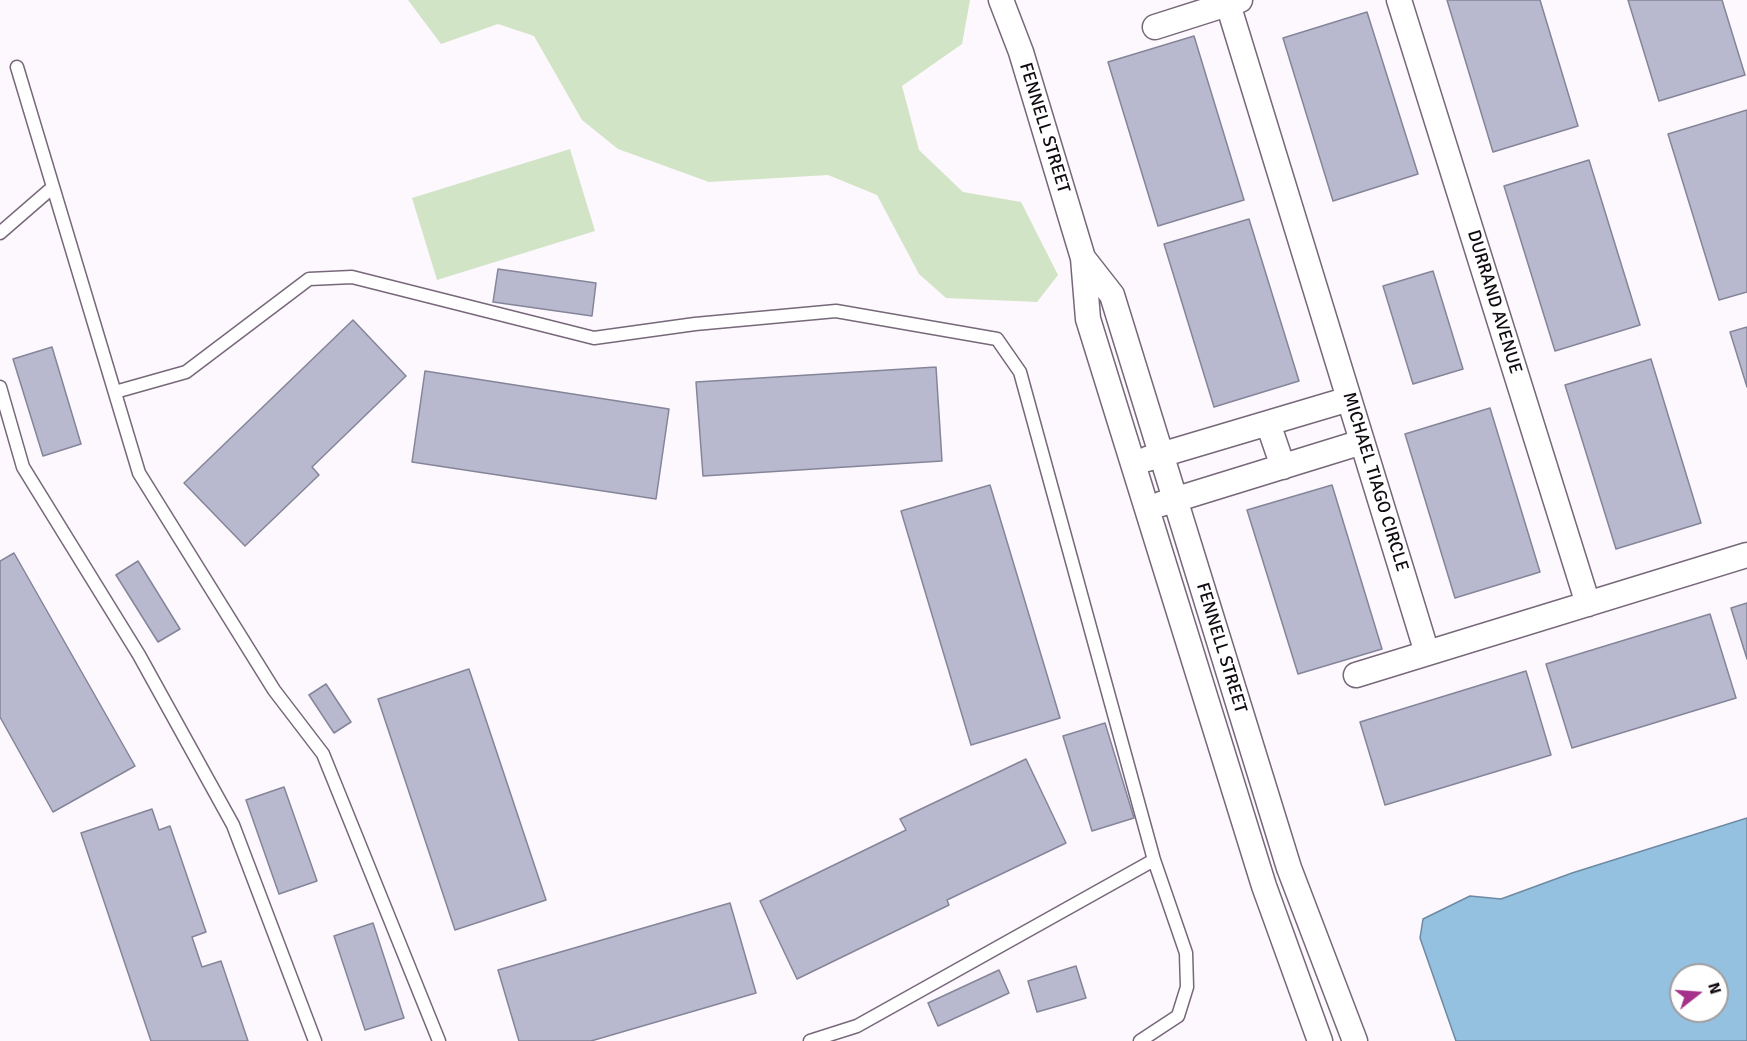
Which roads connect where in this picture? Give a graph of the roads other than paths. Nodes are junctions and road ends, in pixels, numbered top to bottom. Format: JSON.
{"nodes":[{"id":1,"x":1001,"y":0,"type":"edge"},
{"id":2,"x":1399,"y":0,"type":"edge"},
{"id":3,"x":1234,"y":2,"type":"edge"},
{"id":4,"x":1155,"y":27,"type":"dead end"},
{"id":5,"x":17,"y":67,"type":"dead end"},
{"id":6,"x":52,"y":186,"type":"junction"},
{"id":7,"x":0,"y":233,"type":"edge"},
{"id":8,"x":1083,"y":258,"type":"junction"},
{"id":9,"x":0,"y":387,"type":"edge"},
{"id":10,"x":115,"y":392,"type":"junction"},
{"id":11,"x":1349,"y":399,"type":"junction"},
{"id":12,"x":1268,"y":423,"type":"junction"},
{"id":13,"x":1362,"y":442,"type":"junction"},
{"id":14,"x":1161,"y":455,"type":"junction"},
{"id":15,"x":1133,"y":463,"type":"junction"},
{"id":16,"x":1282,"y":467,"type":"junction"},
{"id":17,"x":1175,"y":500,"type":"junction"},
{"id":18,"x":1146,"y":508,"type":"junction"},
{"id":19,"x":1747,"y":555,"type":"edge"},
{"id":20,"x":1588,"y":604,"type":"junction"},
{"id":21,"x":1427,"y":653,"type":"junction"},
{"id":22,"x":1356,"y":675,"type":"dead end"},
{"id":23,"x":1154,"y":860,"type":"junction"},
{"id":24,"x":315,"y":1041,"type":"edge"},
{"id":25,"x":439,"y":1041,"type":"edge"},
{"id":26,"x":810,"y":1041,"type":"edge"},
{"id":27,"x":1140,"y":1041,"type":"edge"},
{"id":28,"x":1320,"y":1041,"type":"edge"},
{"id":29,"x":1355,"y":1041,"type":"edge"}],
"edges":[{"from":1,"to":8,"type":"street","name":"FENNELL STREET"},
{"from":2,"to":20,"type":"street","name":"DURRAND AVENUE"},
{"from":3,"to":4,"type":"street"},
{"from":3,"to":11,"type":"street","name":"MICHAEL TIAGO CIRCLE"},
{"from":5,"to":6,"type":"lane"},
{"from":6,"to":7,"type":"lane"},
{"from":6,"to":10,"type":"lane"},
{"from":8,"to":14,"type":"street","name":"FENNELL STREET"},
{"from":8,"to":15,"type":"street","name":"FENNELL STREET"},
{"from":9,"to":24,"type":"lane"},
{"from":10,"to":23,"type":"lane"},
{"from":10,"to":25,"type":"lane"},
{"from":11,"to":12,"type":"street"},
{"from":11,"to":13,"type":"street","name":"MICHAEL TIAGO CIRCLE"},
{"from":12,"to":14,"type":"street"},
{"from":12,"to":16,"type":"street"},
{"from":13,"to":16,"type":"street"},
{"from":13,"to":21,"type":"street","name":"MICHAEL TIAGO CIRCLE"},
{"from":14,"to":15,"type":"street"},
{"from":14,"to":17,"type":"street","name":"FENNELL STREET"},
{"from":15,"to":18,"type":"street","name":"FENNELL STREET"},
{"from":16,"to":17,"type":"street"},
{"from":17,"to":18,"type":"street"},
{"from":17,"to":29,"type":"street","name":"FENNELL STREET"},
{"from":18,"to":28,"type":"street","name":"FENNELL STREET"},
{"from":19,"to":20,"type":"street"},
{"from":20,"to":21,"type":"street"},
{"from":21,"to":22,"type":"street"},
{"from":23,"to":26,"type":"lane"},
{"from":23,"to":27,"type":"lane"}]}
